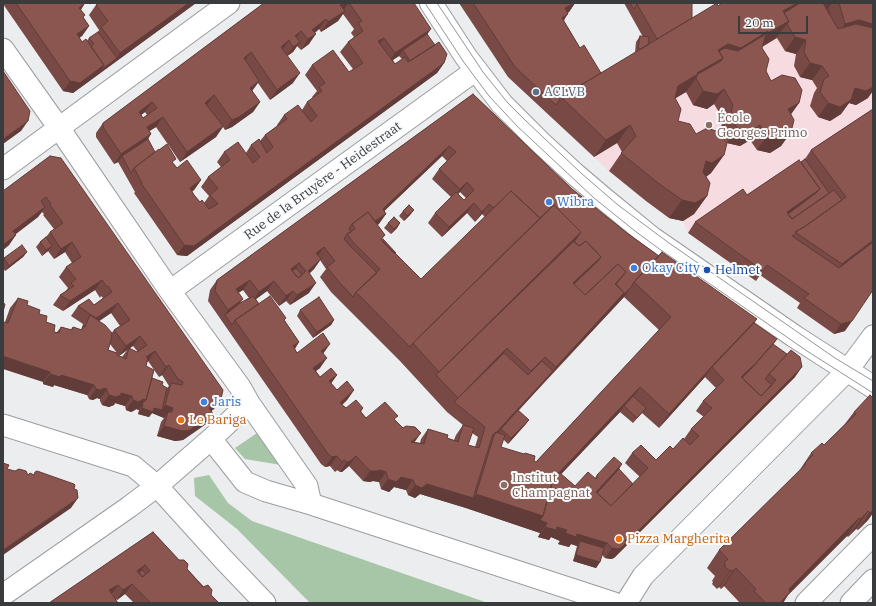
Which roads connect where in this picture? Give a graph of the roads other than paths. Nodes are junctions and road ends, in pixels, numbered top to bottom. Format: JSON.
{"nodes":[{"id":1,"x":229,"y":3,"type":"edge"},
{"id":2,"x":431,"y":3,"type":"edge"},
{"id":3,"x":3,"y":49,"type":"edge"},
{"id":4,"x":476,"y":70,"type":"junction"},
{"id":5,"x":59,"y":128,"type":"junction"},
{"id":6,"x":3,"y":169,"type":"edge"},
{"id":7,"x":170,"y":291,"type":"junction"},
{"id":8,"x":873,"y":336,"type":"edge"},
{"id":9,"x":847,"y":371,"type":"junction"},
{"id":10,"x":873,"y":387,"type":"edge"},
{"id":11,"x":249,"y":403,"type":"junction"},
{"id":12,"x":3,"y":425,"type":"edge"},
{"id":13,"x":211,"y":439,"type":"junction"},
{"id":14,"x":157,"y":486,"type":"junction"},
{"id":15,"x":311,"y":504,"type":"junction"},
{"id":16,"x":873,"y":535,"type":"edge"},
{"id":17,"x":873,"y":580,"type":"edge"},
{"id":18,"x":3,"y":595,"type":"edge"},
{"id":19,"x":265,"y":603,"type":"edge"},
{"id":20,"x":614,"y":603,"type":"edge"},
{"id":21,"x":626,"y":603,"type":"edge"},
{"id":22,"x":806,"y":603,"type":"edge"},
{"id":23,"x":851,"y":603,"type":"edge"}],
"edges":[{"from":1,"to":5,"type":"street"},
{"from":2,"to":4,"type":"street"},
{"from":3,"to":5,"type":"street"},
{"from":4,"to":7,"type":"street","name":"Rue de la Bruyère - Heidestraat"},
{"from":4,"to":9,"type":"street"},
{"from":5,"to":6,"type":"street"},
{"from":5,"to":7,"type":"street"},
{"from":7,"to":11,"type":"street"},
{"from":8,"to":9,"type":"street"},
{"from":9,"to":10,"type":"street"},
{"from":9,"to":21,"type":"street"},
{"from":11,"to":13,"type":"street"},
{"from":11,"to":15,"type":"street"},
{"from":12,"to":14,"type":"street"},
{"from":13,"to":14,"type":"street"},
{"from":13,"to":15,"type":"street"},
{"from":14,"to":18,"type":"street"},
{"from":14,"to":19,"type":"street"},
{"from":15,"to":20,"type":"street"},
{"from":16,"to":22,"type":"street"},
{"from":17,"to":23,"type":"street"}]}
